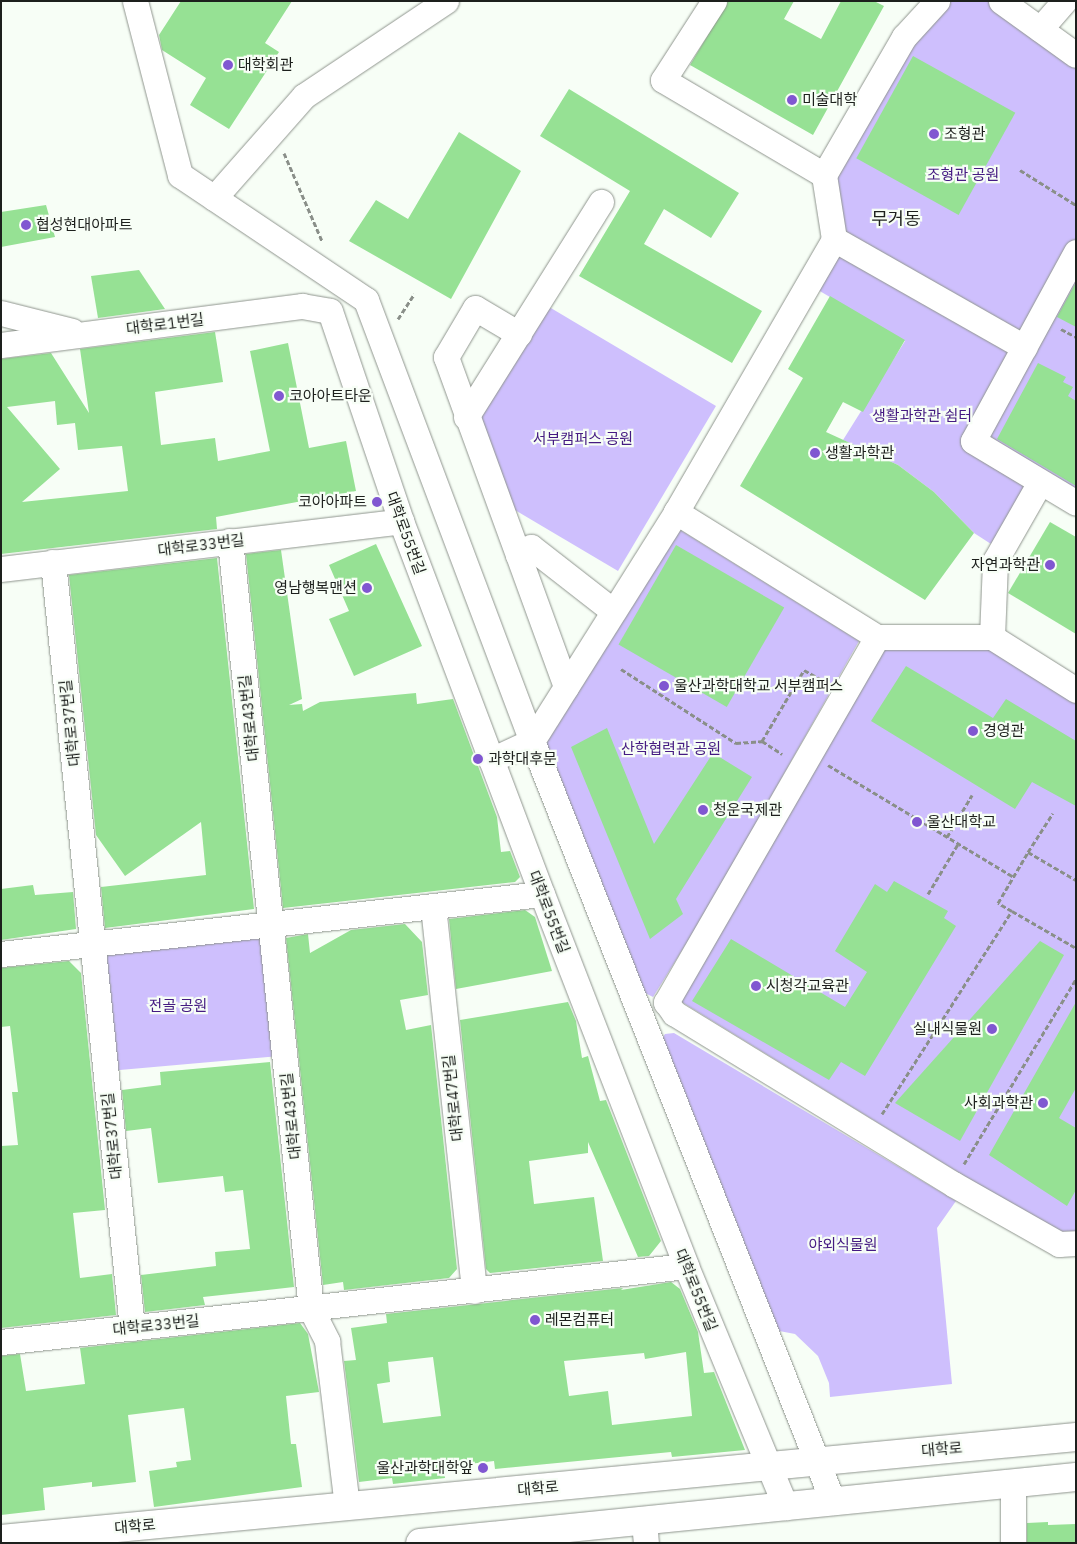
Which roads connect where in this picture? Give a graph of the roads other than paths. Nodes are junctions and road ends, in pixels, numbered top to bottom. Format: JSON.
{"nodes":[{"id":1,"x":135,"y":1,"type":"edge"},
{"id":2,"x":446,"y":1,"type":"edge"},
{"id":3,"x":714,"y":1,"type":"edge"},
{"id":4,"x":937,"y":1,"type":"edge"},
{"id":5,"x":1001,"y":1,"type":"edge"},
{"id":6,"x":1064,"y":1,"type":"edge"},
{"id":7,"x":1040,"y":29,"type":"junction"},
{"id":8,"x":1076,"y":55,"type":"edge"},
{"id":9,"x":824,"y":175,"type":"junction"},
{"id":10,"x":214,"y":198,"type":"junction"},
{"id":11,"x":601,"y":202,"type":"dead end"},
{"id":12,"x":834,"y":239,"type":"junction"},
{"id":13,"x":1076,"y":252,"type":"edge"},
{"id":14,"x":330,"y":311,"type":"joint"},
{"id":15,"x":1,"y":313,"type":"edge"},
{"id":16,"x":519,"y":334,"type":"junction"},
{"id":17,"x":84,"y":335,"type":"junction"},
{"id":18,"x":1,"y":346,"type":"edge"},
{"id":19,"x":1024,"y":347,"type":"junction"},
{"id":20,"x":466,"y":417,"type":"junction"},
{"id":21,"x":1039,"y":484,"type":"junction"},
{"id":22,"x":1076,"y":503,"type":"edge"},
{"id":23,"x":676,"y":512,"type":"junction"},
{"id":24,"x":400,"y":521,"type":"junction"},
{"id":25,"x":230,"y":541,"type":"junction"},
{"id":26,"x":518,"y":555,"type":"junction"},
{"id":27,"x":53,"y":562,"type":"junction"},
{"id":28,"x":1,"y":569,"type":"edge"},
{"id":29,"x":613,"y":611,"type":"junction"},
{"id":30,"x":877,"y":637,"type":"junction"},
{"id":31,"x":992,"y":637,"type":"junction"},
{"id":32,"x":566,"y":686,"type":"junction"},
{"id":33,"x":1076,"y":690,"type":"edge"},
{"id":34,"x":532,"y":741,"type":"junction"},
{"id":35,"x":491,"y":760,"type":"junction"},
{"id":36,"x":542,"y":894,"type":"junction"},
{"id":37,"x":433,"y":906,"type":"junction"},
{"id":38,"x":270,"y":924,"type":"junction"},
{"id":39,"x":92,"y":944,"type":"junction"},
{"id":40,"x":1,"y":954,"type":"edge"},
{"id":41,"x":666,"y":1002,"type":"junction"},
{"id":42,"x":649,"y":1031,"type":"junction"},
{"id":43,"x":1076,"y":1243,"type":"edge"},
{"id":44,"x":686,"y":1266,"type":"junction"},
{"id":45,"x":474,"y":1291,"type":"junction"},
{"id":46,"x":311,"y":1309,"type":"junction"},
{"id":47,"x":132,"y":1328,"type":"junction"},
{"id":48,"x":1,"y":1342,"type":"edge"},
{"id":49,"x":1076,"y":1437,"type":"edge"},
{"id":50,"x":816,"y":1461,"type":"junction"},
{"id":51,"x":769,"y":1466,"type":"junction"},
{"id":52,"x":1076,"y":1477,"type":"edge"},
{"id":53,"x":1013,"y":1484,"type":"junction"},
{"id":54,"x":833,"y":1502,"type":"junction"},
{"id":55,"x":348,"y":1506,"type":"junction"},
{"id":56,"x":786,"y":1507,"type":"junction"},
{"id":57,"x":645,"y":1532,"type":"edge"},
{"id":58,"x":1,"y":1540,"type":"edge"},
{"id":59,"x":420,"y":1543,"type":"edge"},
{"id":60,"x":1012,"y":1543,"type":"edge"}],
"edges":[{"from":1,"to":10,"type":"street"},
{"from":2,"to":10,"type":"street"},
{"from":3,"to":9,"type":"street"},
{"from":4,"to":9,"type":"street"},
{"from":5,"to":7,"type":"street"},
{"from":6,"to":7,"type":"street"},
{"from":7,"to":8,"type":"street"},
{"from":9,"to":12,"type":"street"},
{"from":10,"to":34,"type":"street"},
{"from":11,"to":16,"type":"street"},
{"from":12,"to":19,"type":"street"},
{"from":12,"to":23,"type":"street"},
{"from":13,"to":19,"type":"street"},
{"from":14,"to":17,"type":"street","name":"대학로1번길"},
{"from":14,"to":24,"type":"street","name":"대학로55번길"},
{"from":15,"to":17,"type":"street"},
{"from":16,"to":20,"type":"street"},
{"from":16,"to":20,"type":"street"},
{"from":17,"to":18,"type":"street","name":"대학로1번길"},
{"from":19,"to":21,"type":"street"},
{"from":20,"to":26,"type":"street"},
{"from":21,"to":22,"type":"street"},
{"from":21,"to":31,"type":"street"},
{"from":23,"to":29,"type":"street"},
{"from":23,"to":30,"type":"street"},
{"from":24,"to":25,"type":"street","name":"대학로33번길"},
{"from":24,"to":35,"type":"street","name":"대학로55번길"},
{"from":25,"to":27,"type":"street","name":"대학로33번길"},
{"from":25,"to":38,"type":"street","name":"대학로43번길"},
{"from":26,"to":29,"type":"street"},
{"from":26,"to":32,"type":"street"},
{"from":27,"to":28,"type":"street","name":"대학로33번길"},
{"from":27,"to":39,"type":"street","name":"대학로37번길"},
{"from":29,"to":32,"type":"street"},
{"from":30,"to":31,"type":"street"},
{"from":30,"to":41,"type":"street"},
{"from":31,"to":33,"type":"street"},
{"from":32,"to":34,"type":"street"},
{"from":34,"to":35,"type":"street"},
{"from":34,"to":42,"type":"street"},
{"from":35,"to":36,"type":"street","name":"대학로55번길"},
{"from":36,"to":37,"type":"street"},
{"from":36,"to":44,"type":"street","name":"대학로55번길"},
{"from":37,"to":38,"type":"street"},
{"from":37,"to":45,"type":"street","name":"대학로47번길"},
{"from":38,"to":39,"type":"street"},
{"from":38,"to":46,"type":"street","name":"대학로43번길"},
{"from":39,"to":40,"type":"street"},
{"from":39,"to":47,"type":"street","name":"대학로37번길"},
{"from":41,"to":42,"type":"street"},
{"from":41,"to":43,"type":"street"},
{"from":42,"to":50,"type":"street"},
{"from":44,"to":45,"type":"street"},
{"from":44,"to":51,"type":"street","name":"대학로55번길"},
{"from":45,"to":46,"type":"street"},
{"from":46,"to":47,"type":"street","name":"대학로33번길"},
{"from":46,"to":55,"type":"street","name":"대학로43번길"},
{"from":47,"to":48,"type":"street","name":"대학로33번길"},
{"from":49,"to":50,"type":"main road","name":"대학로"},
{"from":50,"to":51,"type":"main road","name":"대학로"},
{"from":50,"to":54,"type":"street"},
{"from":51,"to":55,"type":"main road","name":"대학로"},
{"from":51,"to":56,"type":"street","name":"대학로55번길"},
{"from":52,"to":53,"type":"main road"},
{"from":53,"to":54,"type":"main road"},
{"from":53,"to":60,"type":"street"},
{"from":54,"to":56,"type":"main road"},
{"from":55,"to":58,"type":"main road","name":"대학로"},
{"from":56,"to":57,"type":"main road"},
{"from":57,"to":59,"type":"main road"}]}
